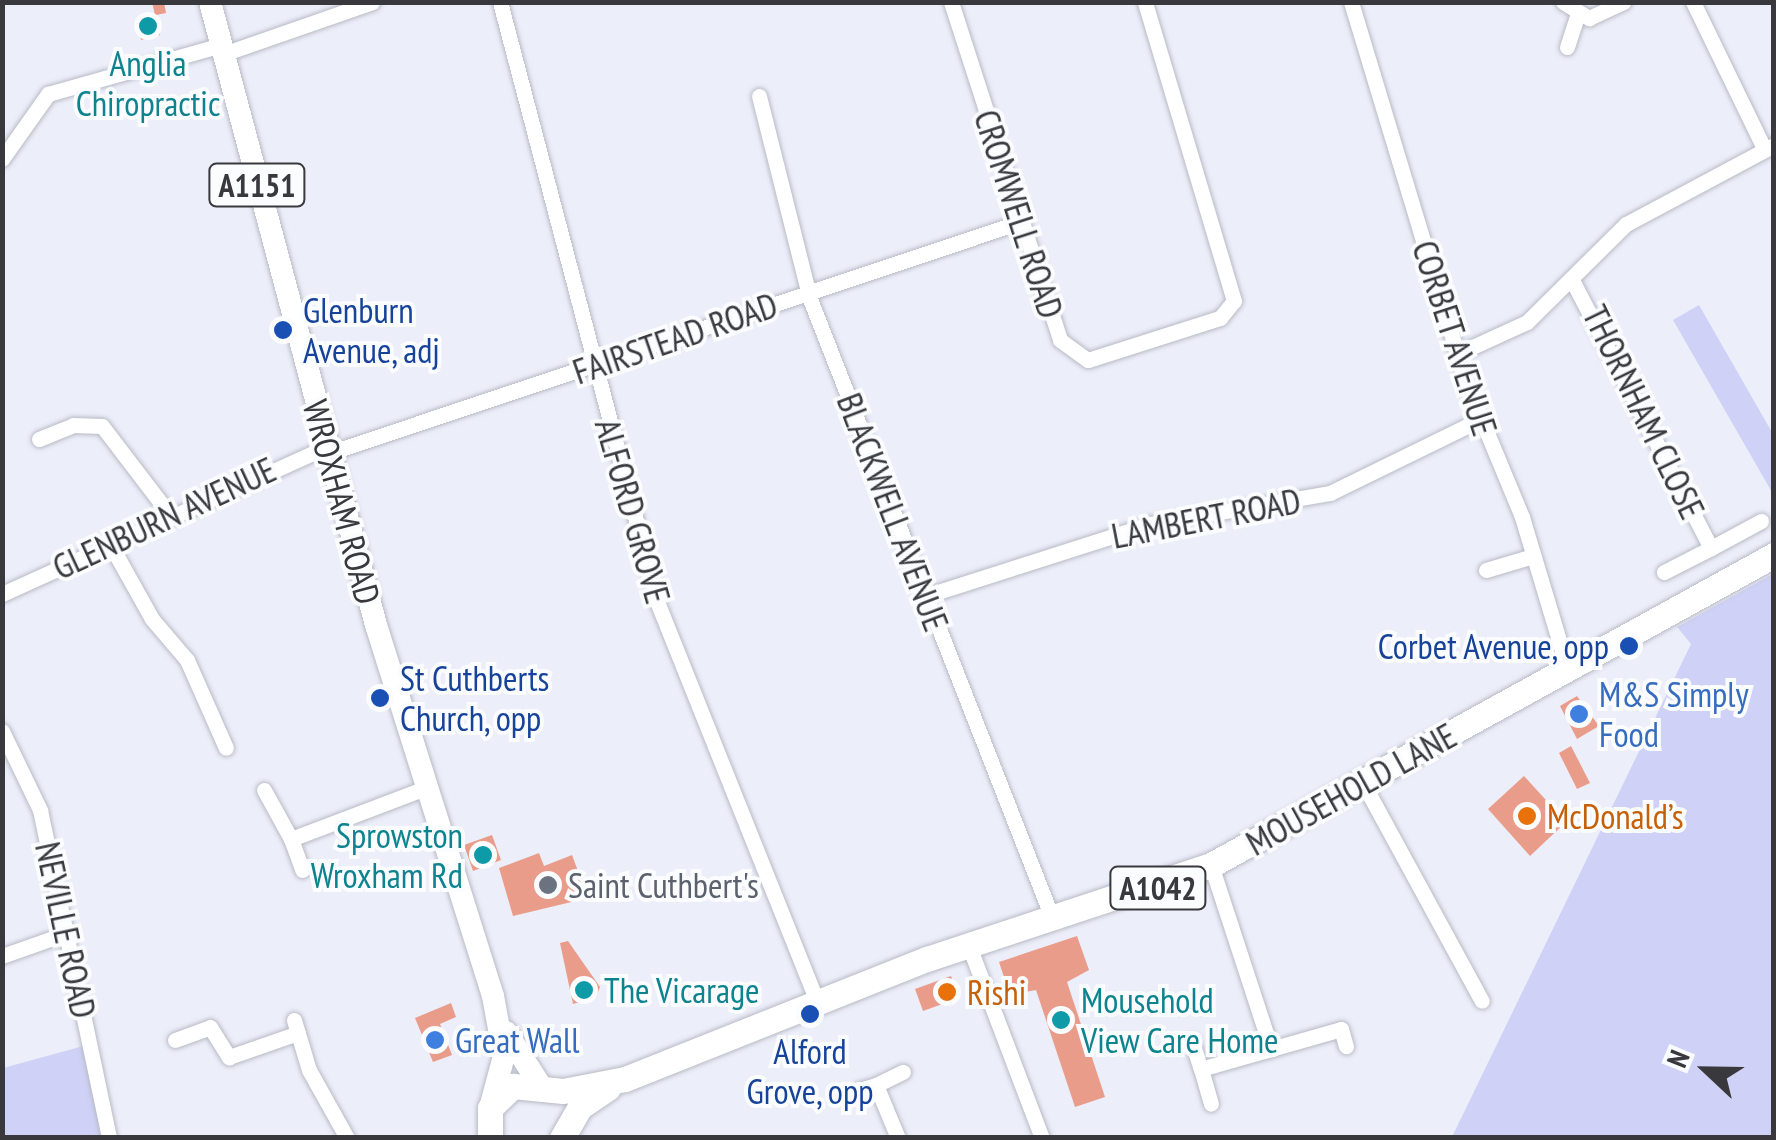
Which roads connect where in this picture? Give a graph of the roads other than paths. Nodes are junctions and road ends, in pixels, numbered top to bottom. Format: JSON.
{"nodes":[{"id":1,"x":210,"y":2,"type":"edge"},
{"id":2,"x":372,"y":2,"type":"edge"},
{"id":3,"x":500,"y":2,"type":"edge"},
{"id":4,"x":952,"y":2,"type":"edge"},
{"id":5,"x":1146,"y":2,"type":"edge"},
{"id":6,"x":1351,"y":2,"type":"edge"},
{"id":7,"x":1564,"y":2,"type":"edge"},
{"id":8,"x":1624,"y":2,"type":"edge"},
{"id":9,"x":1693,"y":2,"type":"edge"},
{"id":10,"x":1577,"y":17,"type":"junction"},
{"id":11,"x":1567,"y":47,"type":"dead end"},
{"id":12,"x":222,"y":50,"type":"junction"},
{"id":13,"x":759,"y":96,"type":"dead end"},
{"id":14,"x":1768,"y":146,"type":"edge"},
{"id":15,"x":2,"y":159,"type":"edge"},
{"id":16,"x":1020,"y":222,"type":"junction"},
{"id":17,"x":1572,"y":280,"type":"junction"},
{"id":18,"x":808,"y":294,"type":"junction"},
{"id":19,"x":1457,"y":354,"type":"junction"},
{"id":20,"x":592,"y":367,"type":"junction"},
{"id":21,"x":1479,"y":420,"type":"junction"},
{"id":22,"x":39,"y":439,"type":"dead end"},
{"id":23,"x":329,"y":450,"type":"junction"},
{"id":24,"x":170,"y":515,"type":"junction"},
{"id":25,"x":1761,"y":521,"type":"dead end"},
{"id":26,"x":109,"y":542,"type":"junction"},
{"id":27,"x":1710,"y":548,"type":"junction"},
{"id":28,"x":1774,"y":555,"type":"edge"},
{"id":29,"x":1533,"y":556,"type":"junction"},
{"id":30,"x":1486,"y":570,"type":"dead end"},
{"id":31,"x":1664,"y":572,"type":"dead end"},
{"id":32,"x":2,"y":594,"type":"edge"},
{"id":33,"x":925,"y":596,"type":"junction"},
{"id":34,"x":1568,"y":670,"type":"junction"},
{"id":35,"x":2,"y":730,"type":"edge"},
{"id":36,"x":217,"y":740,"type":"dead end"},
{"id":37,"x":1363,"y":783,"type":"junction"},
{"id":38,"x":426,"y":788,"type":"junction"},
{"id":39,"x":264,"y":790,"type":"dead end"},
{"id":40,"x":291,"y":840,"type":"junction"},
{"id":41,"x":1211,"y":865,"type":"junction"},
{"id":42,"x":302,"y":870,"type":"dead end"},
{"id":43,"x":1053,"y":920,"type":"junction"},
{"id":44,"x":68,"y":933,"type":"junction"},
{"id":45,"x":970,"y":946,"type":"junction"},
{"id":46,"x":2,"y":956,"type":"edge"},
{"id":47,"x":492,"y":996,"type":"junction"},
{"id":48,"x":1482,"y":1001,"type":"dead end"},
{"id":49,"x":817,"y":1002,"type":"junction"},
{"id":50,"x":1334,"y":1012,"type":"dead end"},
{"id":51,"x":1340,"y":1029,"type":"junction"},
{"id":52,"x":175,"y":1040,"type":"dead end"},
{"id":53,"x":1192,"y":1042,"type":"dead end"},
{"id":54,"x":1346,"y":1046,"type":"dead end"},
{"id":55,"x":1271,"y":1049,"type":"junction"},
{"id":56,"x":1201,"y":1069,"type":"junction"},
{"id":57,"x":902,"y":1072,"type":"dead end"},
{"id":58,"x":626,"y":1078,"type":"junction"},
{"id":59,"x":544,"y":1087,"type":"junction"},
{"id":60,"x":1211,"y":1104,"type":"dead end"},
{"id":61,"x":489,"y":1120,"type":"edge"},
{"id":62,"x":563,"y":1134,"type":"edge"},
{"id":63,"x":109,"y":1138,"type":"edge"},
{"id":64,"x":347,"y":1138,"type":"edge"},
{"id":65,"x":473,"y":1138,"type":"edge"},
{"id":66,"x":898,"y":1138,"type":"edge"},
{"id":67,"x":1042,"y":1138,"type":"edge"}],
"edges":[{"from":1,"to":12,"type":"main road","name":"WROXHAM ROAD","number":"A1151"},
{"from":2,"to":12,"type":"street"},
{"from":3,"to":20,"type":"street","name":"ALFORD GROVE"},
{"from":4,"to":16,"type":"street","name":"CROMWELL ROAD"},
{"from":5,"to":16,"type":"street","name":"CROMWELL ROAD"},
{"from":6,"to":19,"type":"street","name":"CORBET AVENUE"},
{"from":7,"to":10,"type":"street"},
{"from":8,"to":10,"type":"street"},
{"from":9,"to":14,"type":"street"},
{"from":10,"to":11,"type":"street"},
{"from":12,"to":15,"type":"street"},
{"from":12,"to":23,"type":"main road","name":"WROXHAM ROAD","number":"A1151"},
{"from":13,"to":18,"type":"street","name":"BLACKWELL AVENUE"},
{"from":14,"to":17,"type":"street"},
{"from":16,"to":18,"type":"street","name":"FAIRSTEAD ROAD"},
{"from":17,"to":19,"type":"street"},
{"from":17,"to":27,"type":"street","name":"THORNHAM CLOSE"},
{"from":18,"to":20,"type":"street","name":"FAIRSTEAD ROAD"},
{"from":18,"to":33,"type":"street","name":"BLACKWELL AVENUE"},
{"from":19,"to":21,"type":"street","name":"CORBET AVENUE"},
{"from":20,"to":23,"type":"street","name":"FAIRSTEAD ROAD"},
{"from":20,"to":49,"type":"street","name":"ALFORD GROVE"},
{"from":21,"to":29,"type":"street","name":"CORBET AVENUE"},
{"from":21,"to":33,"type":"street","name":"LAMBERT ROAD"},
{"from":22,"to":24,"type":"street"},
{"from":23,"to":24,"type":"street","name":"GLENBURN AVENUE"},
{"from":23,"to":38,"type":"main road","name":"WROXHAM ROAD","number":"A1151"},
{"from":24,"to":26,"type":"street","name":"GLENBURN AVENUE"},
{"from":25,"to":27,"type":"street","name":"THORNHAM CLOSE"},
{"from":26,"to":32,"type":"street","name":"GLENBURN AVENUE"},
{"from":26,"to":36,"type":"street"},
{"from":27,"to":31,"type":"street","name":"THORNHAM CLOSE"},
{"from":28,"to":34,"type":"highway","name":"MOUSEHOLD LANE","number":"A1042"},
{"from":29,"to":30,"type":"street"},
{"from":29,"to":34,"type":"street","name":"CORBET AVENUE"},
{"from":33,"to":43,"type":"street","name":"BLACKWELL AVENUE"},
{"from":34,"to":37,"type":"highway","name":"MOUSEHOLD LANE","number":"A1042"},
{"from":35,"to":44,"type":"street","name":"NEVILLE ROAD"},
{"from":37,"to":41,"type":"highway","name":"MOUSEHOLD LANE","number":"A1042"},
{"from":37,"to":48,"type":"street"},
{"from":38,"to":40,"type":"street"},
{"from":38,"to":47,"type":"main road","name":"WROXHAM ROAD","number":"A1151"},
{"from":39,"to":40,"type":"street"},
{"from":40,"to":42,"type":"street"},
{"from":41,"to":43,"type":"highway","name":"MOUSEHOLD LANE","number":"A1042"},
{"from":41,"to":55,"type":"street"},
{"from":43,"to":45,"type":"highway","name":"MOUSEHOLD LANE","number":"A1042"},
{"from":44,"to":46,"type":"street"},
{"from":44,"to":63,"type":"street","name":"NEVILLE ROAD"},
{"from":45,"to":49,"type":"highway","name":"MOUSEHOLD LANE","number":"A1042"},
{"from":45,"to":67,"type":"street"},
{"from":47,"to":59,"type":"main road","name":"WROXHAM ROAD","number":"A1151"},
{"from":47,"to":61,"type":"main road","name":"WROXHAM ROAD","number":"A1151"},
{"from":49,"to":58,"type":"highway","name":"MOUSEHOLD LANE","number":"A1042"},
{"from":50,"to":51,"type":"street"},
{"from":51,"to":54,"type":"street"},
{"from":51,"to":55,"type":"street"},
{"from":52,"to":64,"type":"street"},
{"from":53,"to":56,"type":"street"},
{"from":55,"to":56,"type":"street"},
{"from":56,"to":60,"type":"street"},
{"from":57,"to":66,"type":"street"},
{"from":58,"to":59,"type":"highway","name":"MOUSEHOLD LANE","number":"A1042"},
{"from":58,"to":62,"type":"highway","name":"MOUSEHOLD LANE","number":"A1042"},
{"from":59,"to":61,"type":"highway","name":"MOUSEHOLD LANE"},
{"from":59,"to":62,"type":"highway","name":"MOUSEHOLD LANE"},
{"from":61,"to":65,"type":"highway"}]}
